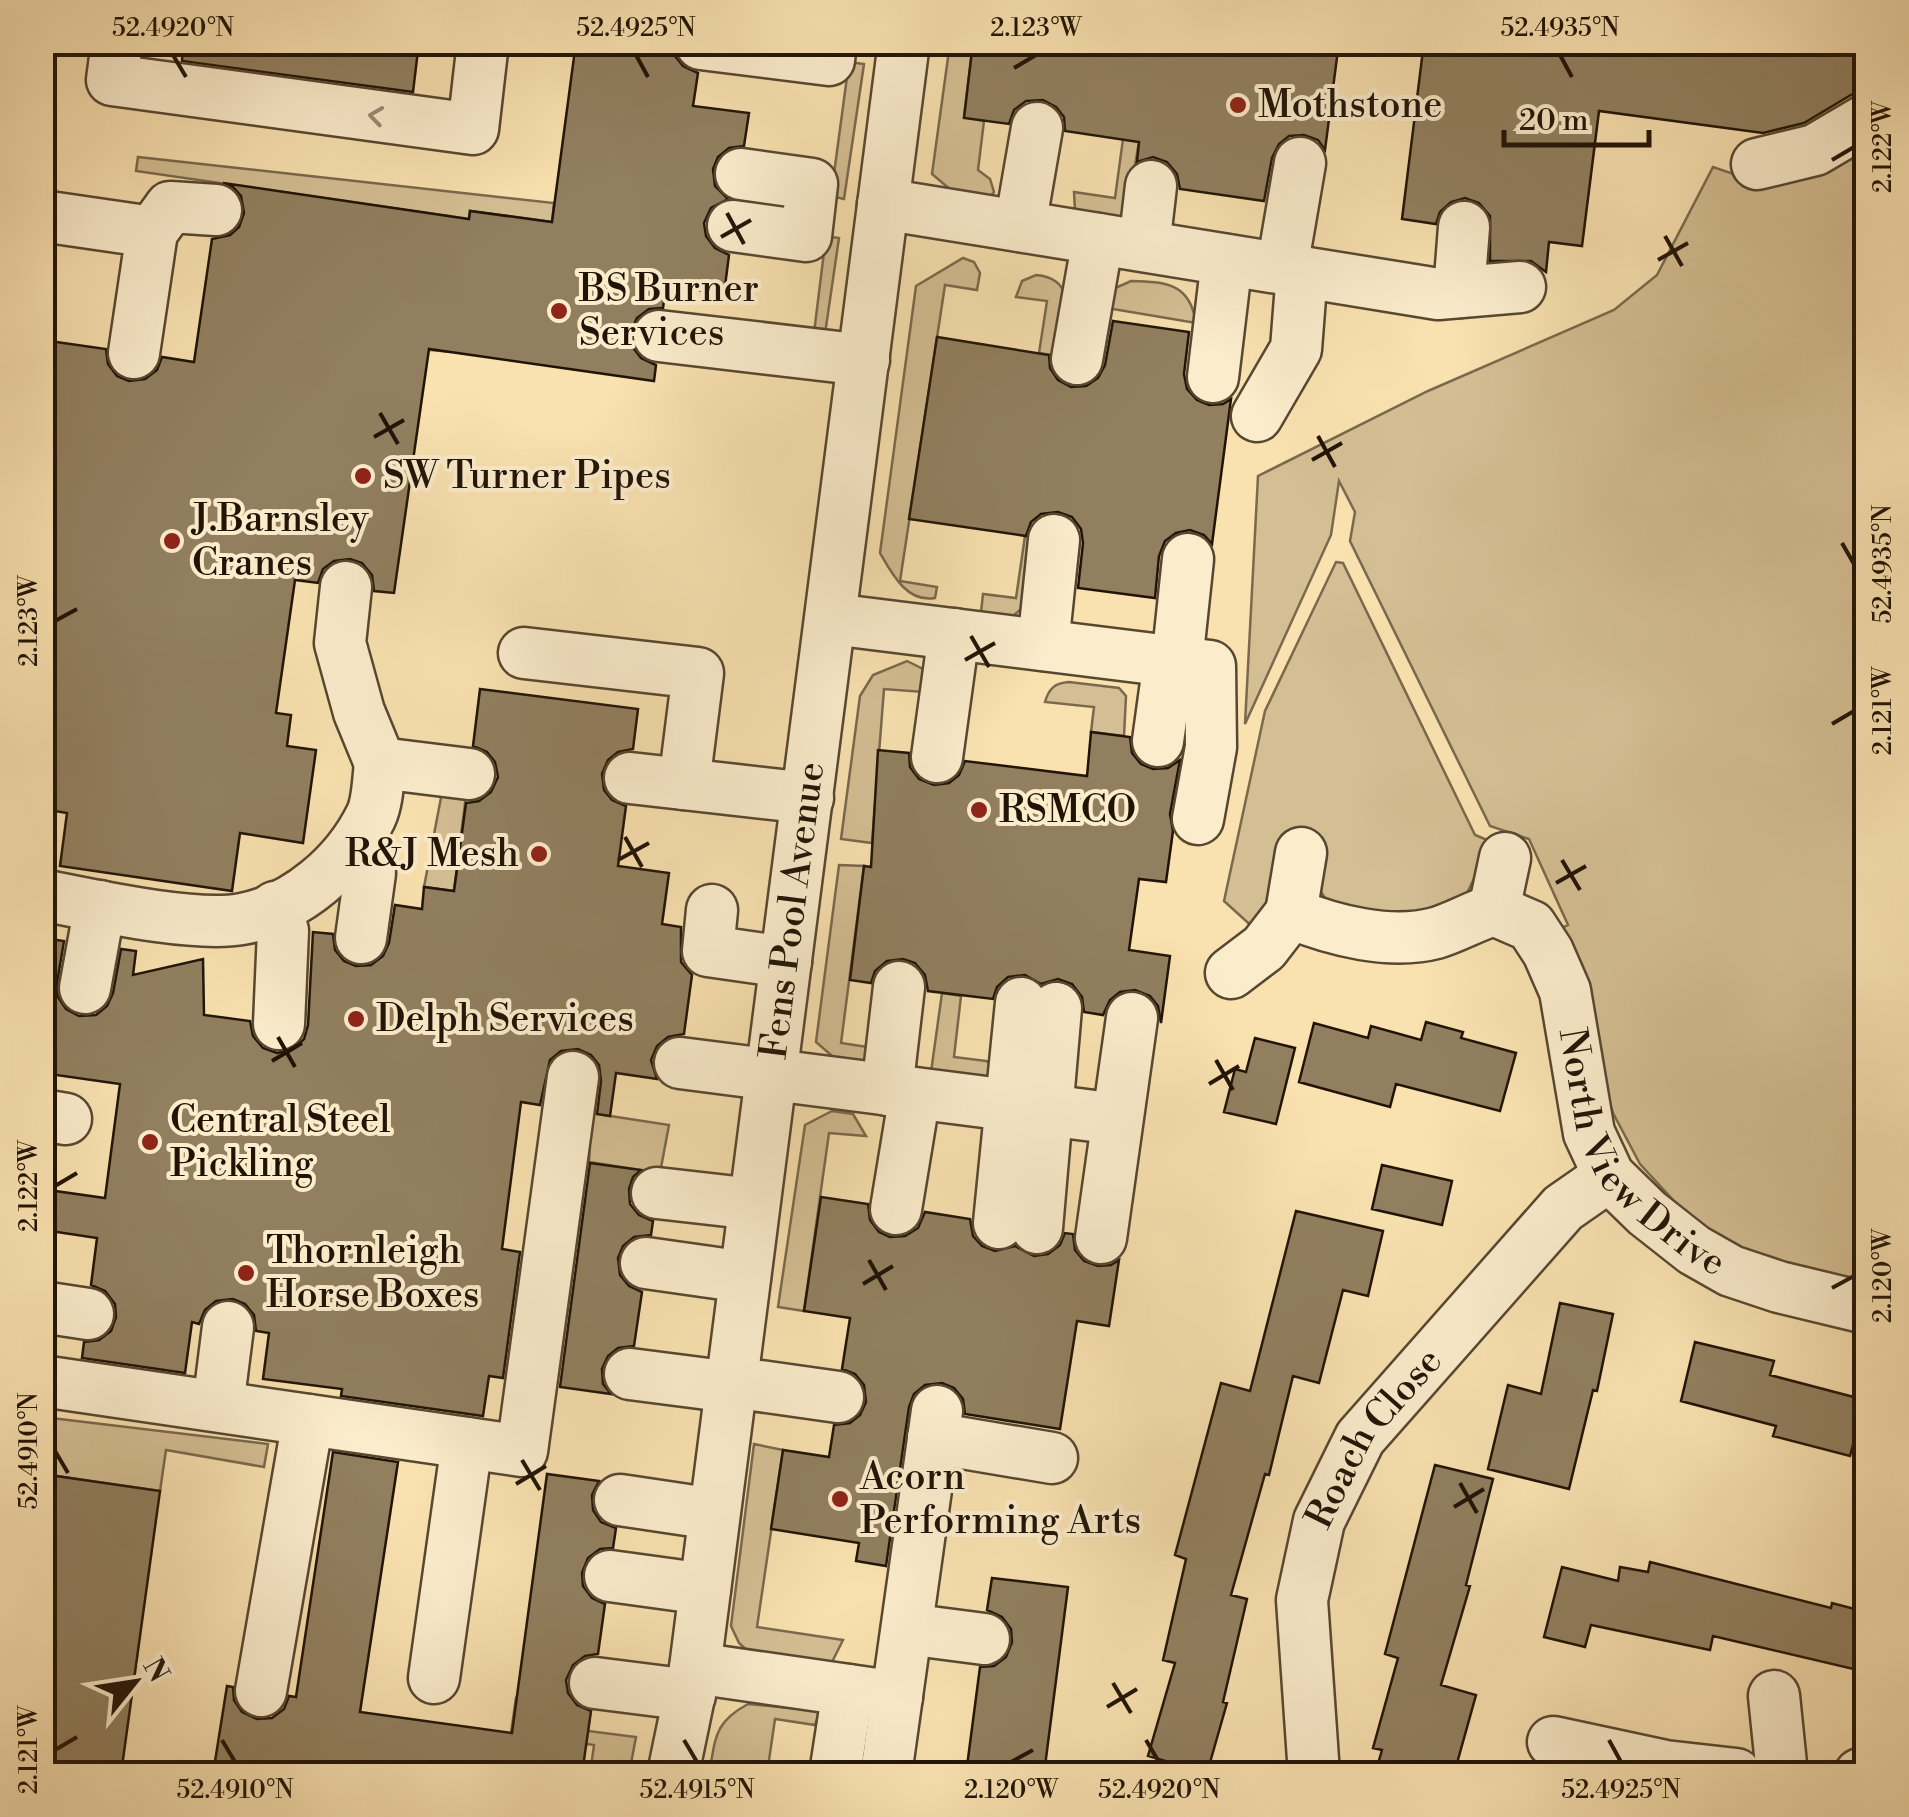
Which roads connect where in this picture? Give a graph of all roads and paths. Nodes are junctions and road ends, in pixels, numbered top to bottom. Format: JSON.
{"nodes":[{"id":1,"x":117,"y":42,"type":"edge"},
{"id":2,"x":483,"y":42,"type":"edge"},
{"id":3,"x":831,"y":42,"type":"edge"},
{"id":4,"x":900,"y":43,"type":"edge"},
{"id":5,"x":701,"y":44,"type":"edge"},
{"id":6,"x":1866,"y":120,"type":"edge"},
{"id":7,"x":1037,"y":128,"type":"dead end"},
{"id":8,"x":1300,"y":162,"type":"dead end"},
{"id":9,"x":1757,"y":164,"type":"dead end"},
{"id":10,"x":740,"y":174,"type":"dead end"},
{"id":11,"x":1151,"y":186,"type":"dead end"},
{"id":12,"x":810,"y":209,"type":"junction"},
{"id":13,"x":216,"y":210,"type":"dead end"},
{"id":14,"x":882,"y":212,"type":"junction"},
{"id":15,"x":42,"y":216,"type":"edge"},
{"id":16,"x":733,"y":226,"type":"dead end"},
{"id":17,"x":1020,"y":226,"type":"junction"},
{"id":18,"x":1464,"y":228,"type":"dead end"},
{"id":19,"x":152,"y":232,"type":"junction"},
{"id":20,"x":1121,"y":243,"type":"junction"},
{"id":21,"x":1227,"y":260,"type":"junction"},
{"id":22,"x":1292,"y":270,"type":"junction"},
{"id":23,"x":1520,"y":287,"type":"dead end"},
{"id":24,"x":1459,"y":292,"type":"junction"},
{"id":25,"x":659,"y":336,"type":"dead end"},
{"id":26,"x":134,"y":353,"type":"dead end"},
{"id":27,"x":1077,"y":358,"type":"dead end"},
{"id":28,"x":864,"y":360,"type":"junction"},
{"id":29,"x":1213,"y":377,"type":"dead end"},
{"id":30,"x":1256,"y":416,"type":"dead end"},
{"id":31,"x":1054,"y":540,"type":"dead end"},
{"id":32,"x":1188,"y":559,"type":"dead end"},
{"id":33,"x":346,"y":587,"type":"dead end"},
{"id":34,"x":832,"y":619,"type":"junction"},
{"id":35,"x":954,"y":634,"type":"junction"},
{"id":36,"x":1043,"y":645,"type":"junction"},
{"id":37,"x":524,"y":652,"type":"dead end"},
{"id":38,"x":1173,"y":662,"type":"junction"},
{"id":39,"x":1158,"y":741,"type":"dead end"},
{"id":40,"x":937,"y":757,"type":"dead end"},
{"id":41,"x":380,"y":762,"type":"junction"},
{"id":42,"x":469,"y":774,"type":"dead end"},
{"id":43,"x":630,"y":778,"type":"dead end"},
{"id":44,"x":684,"y":784,"type":"junction"},
{"id":45,"x":808,"y":798,"type":"junction"},
{"id":46,"x":1198,"y":819,"type":"dead end"},
{"id":47,"x":1301,"y":854,"type":"dead end"},
{"id":48,"x":347,"y":855,"type":"junction"},
{"id":49,"x":1505,"y":858,"type":"dead end"},
{"id":50,"x":42,"y":895,"type":"edge"},
{"id":51,"x":100,"y":906,"type":"junction"},
{"id":52,"x":275,"y":907,"type":"junction"},
{"id":53,"x":1494,"y":910,"type":"junction"},
{"id":54,"x":1291,"y":913,"type":"junction"},
{"id":55,"x":705,"y":937,"type":"dead end"},
{"id":56,"x":361,"y":938,"type":"dead end"},
{"id":57,"x":786,"y":962,"type":"junction"},
{"id":58,"x":1231,"y":973,"type":"dead end"},
{"id":59,"x":899,"y":987,"type":"dead end"},
{"id":60,"x":85,"y":988,"type":"dead end"},
{"id":61,"x":1039,"y":1006,"type":"dead end"},
{"id":62,"x":1132,"y":1018,"type":"dead end"},
{"id":63,"x":279,"y":1024,"type":"dead end"},
{"id":64,"x":680,"y":1063,"type":"dead end"},
{"id":65,"x":770,"y":1076,"type":"junction"},
{"id":66,"x":573,"y":1077,"type":"dead end"},
{"id":67,"x":901,"y":1092,"type":"junction"},
{"id":68,"x":1027,"y":1109,"type":"junction"},
{"id":69,"x":1117,"y":1119,"type":"junction"},
{"id":70,"x":1609,"y":1176,"type":"junction"},
{"id":71,"x":657,"y":1193,"type":"dead end"},
{"id":72,"x":754,"y":1204,"type":"junction"},
{"id":73,"x":896,"y":1208,"type":"dead end"},
{"id":74,"x":1018,"y":1226,"type":"dead end"},
{"id":75,"x":1102,"y":1238,"type":"dead end"},
{"id":76,"x":646,"y":1264,"type":"dead end"},
{"id":77,"x":745,"y":1277,"type":"junction"},
{"id":78,"x":1866,"y":1308,"type":"edge"},
{"id":79,"x":228,"y":1328,"type":"dead end"},
{"id":80,"x":630,"y":1374,"type":"dead end"},
{"id":81,"x":42,"y":1381,"type":"edge"},
{"id":82,"x":731,"y":1384,"type":"junction"},
{"id":83,"x":838,"y":1398,"type":"dead end"},
{"id":84,"x":218,"y":1406,"type":"junction"},
{"id":85,"x":308,"y":1420,"type":"junction"},
{"id":86,"x":430,"y":1429,"type":"junction"},
{"id":87,"x":1052,"y":1458,"type":"dead end"},
{"id":88,"x":620,"y":1500,"type":"dead end"},
{"id":89,"x":714,"y":1514,"type":"junction"},
{"id":90,"x":610,"y":1576,"type":"dead end"},
{"id":91,"x":705,"y":1590,"type":"junction"},
{"id":92,"x":906,"y":1629,"type":"junction"},
{"id":93,"x":984,"y":1639,"type":"dead end"},
{"id":94,"x":434,"y":1678,"type":"dead end"},
{"id":95,"x":692,"y":1682,"type":"junction"},
{"id":96,"x":594,"y":1683,"type":"dead end"},
{"id":97,"x":848,"y":1690,"type":"junction"},
{"id":98,"x":261,"y":1691,"type":"dead end"},
{"id":99,"x":1774,"y":1696,"type":"dead end"},
{"id":100,"x":897,"y":1697,"type":"junction"},
{"id":101,"x":1553,"y":1742,"type":"dead end"},
{"id":102,"x":674,"y":1774,"type":"edge"},
{"id":103,"x":834,"y":1774,"type":"edge"},
{"id":104,"x":886,"y":1774,"type":"edge"},
{"id":105,"x":1314,"y":1774,"type":"edge"},
{"id":106,"x":1736,"y":1774,"type":"edge"},
{"id":107,"x":1782,"y":1774,"type":"edge"}],
"edges":[{"from":2,"to":1,"type":"street","one_way":true},
{"from":3,"to":5,"type":"street"},
{"from":4,"to":14,"type":"street","name":"Fens Pool Avenue"},
{"from":6,"to":9,"type":"street"},
{"from":7,"to":17,"type":"street"},
{"from":8,"to":22,"type":"street"},
{"from":10,"to":12,"type":"street"},
{"from":11,"to":20,"type":"street"},
{"from":12,"to":14,"type":"street"},
{"from":12,"to":16,"type":"street"},
{"from":13,"to":19,"type":"street"},
{"from":14,"to":17,"type":"street"},
{"from":14,"to":28,"type":"street","name":"Fens Pool Avenue"},
{"from":15,"to":19,"type":"street"},
{"from":17,"to":20,"type":"street"},
{"from":18,"to":24,"type":"street"},
{"from":19,"to":26,"type":"street"},
{"from":20,"to":21,"type":"street"},
{"from":20,"to":27,"type":"street"},
{"from":21,"to":22,"type":"street"},
{"from":21,"to":29,"type":"street"},
{"from":22,"to":24,"type":"street"},
{"from":22,"to":30,"type":"street"},
{"from":23,"to":24,"type":"street"},
{"from":25,"to":28,"type":"street"},
{"from":28,"to":34,"type":"street","name":"Fens Pool Avenue"},
{"from":31,"to":36,"type":"street"},
{"from":32,"to":38,"type":"street"},
{"from":33,"to":41,"type":"street"},
{"from":34,"to":35,"type":"street"},
{"from":34,"to":45,"type":"street","name":"Fens Pool Avenue"},
{"from":35,"to":36,"type":"street"},
{"from":35,"to":40,"type":"street"},
{"from":36,"to":38,"type":"street"},
{"from":37,"to":44,"type":"street"},
{"from":38,"to":39,"type":"street"},
{"from":38,"to":46,"type":"street"},
{"from":41,"to":42,"type":"street"},
{"from":41,"to":48,"type":"street"},
{"from":43,"to":44,"type":"street"},
{"from":44,"to":45,"type":"street"},
{"from":45,"to":57,"type":"street","name":"Fens Pool Avenue"},
{"from":47,"to":54,"type":"street"},
{"from":48,"to":52,"type":"street"},
{"from":48,"to":56,"type":"street"},
{"from":49,"to":53,"type":"street"},
{"from":50,"to":51,"type":"street"},
{"from":51,"to":52,"type":"street"},
{"from":51,"to":60,"type":"street"},
{"from":52,"to":63,"type":"street"},
{"from":53,"to":54,"type":"street"},
{"from":53,"to":70,"type":"street","name":"North View Drive"},
{"from":54,"to":58,"type":"street"},
{"from":55,"to":57,"type":"street"},
{"from":57,"to":65,"type":"street","name":"Fens Pool Avenue"},
{"from":59,"to":67,"type":"street"},
{"from":61,"to":68,"type":"street"},
{"from":62,"to":69,"type":"street"},
{"from":64,"to":65,"type":"street"},
{"from":65,"to":67,"type":"street"},
{"from":65,"to":72,"type":"street","name":"Fens Pool Avenue"},
{"from":66,"to":86,"type":"street"},
{"from":67,"to":68,"type":"street"},
{"from":67,"to":73,"type":"street"},
{"from":68,"to":69,"type":"street"},
{"from":68,"to":74,"type":"street"},
{"from":69,"to":75,"type":"street"},
{"from":70,"to":78,"type":"street","name":"North View Drive"},
{"from":70,"to":105,"type":"street","name":"Roach Close"},
{"from":71,"to":72,"type":"street"},
{"from":72,"to":77,"type":"street","name":"Fens Pool Avenue"},
{"from":76,"to":77,"type":"street"},
{"from":77,"to":82,"type":"street","name":"Fens Pool Avenue"},
{"from":79,"to":84,"type":"street"},
{"from":80,"to":82,"type":"street"},
{"from":81,"to":84,"type":"street"},
{"from":82,"to":83,"type":"street"},
{"from":82,"to":89,"type":"street","name":"Fens Pool Avenue"},
{"from":84,"to":85,"type":"street"},
{"from":85,"to":86,"type":"street"},
{"from":85,"to":98,"type":"street"},
{"from":86,"to":94,"type":"street"},
{"from":87,"to":92,"type":"street"},
{"from":88,"to":89,"type":"street"},
{"from":89,"to":91,"type":"street","name":"Fens Pool Avenue"},
{"from":90,"to":91,"type":"street"},
{"from":91,"to":95,"type":"street","name":"Fens Pool Avenue"},
{"from":92,"to":93,"type":"street"},
{"from":92,"to":100,"type":"street"},
{"from":95,"to":96,"type":"street"},
{"from":95,"to":97,"type":"street"},
{"from":95,"to":102,"type":"street","name":"Fens Pool Avenue"},
{"from":97,"to":100,"type":"street"},
{"from":97,"to":103,"type":"street"},
{"from":99,"to":107,"type":"street"},
{"from":100,"to":104,"type":"street"},
{"from":101,"to":106,"type":"street"}]}
